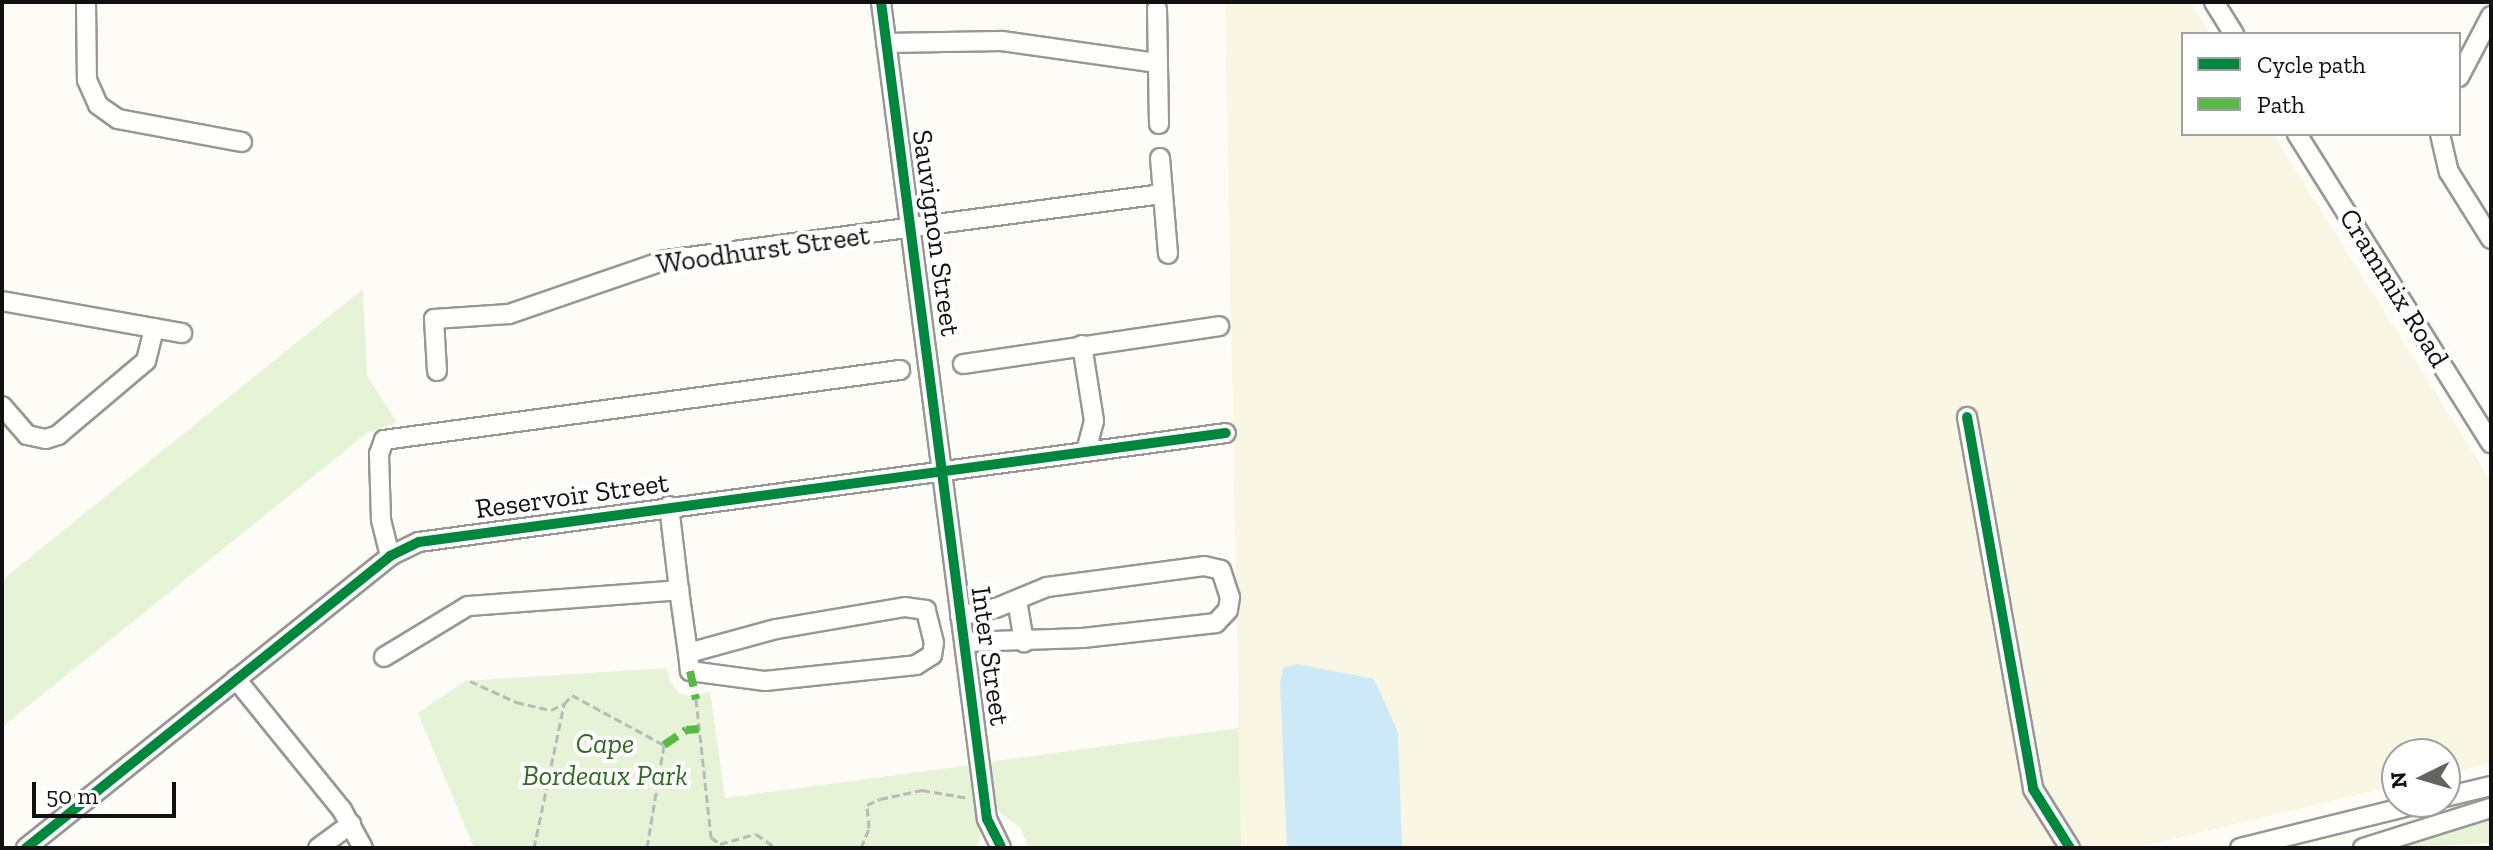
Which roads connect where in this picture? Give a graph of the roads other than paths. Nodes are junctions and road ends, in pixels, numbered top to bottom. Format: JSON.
{"nodes":[{"id":1,"x":86,"y":2,"type":"edge"},
{"id":2,"x":881,"y":2,"type":"edge"},
{"id":3,"x":2214,"y":2,"type":"edge"},
{"id":4,"x":1157,"y":9,"type":"dead end"},
{"id":5,"x":2491,"y":16,"type":"edge"},
{"id":6,"x":2233,"y":32,"type":"edge"},
{"id":7,"x":886,"y":43,"type":"junction"},
{"id":8,"x":1157,"y":63,"type":"junction"},
{"id":9,"x":2461,"y":73,"type":"edge"},
{"id":10,"x":1159,"y":124,"type":"dead end"},
{"id":11,"x":2298,"y":136,"type":"edge"},
{"id":12,"x":2440,"y":136,"type":"edge"},
{"id":13,"x":242,"y":142,"type":"dead end"},
{"id":14,"x":1160,"y":158,"type":"dead end"},
{"id":15,"x":1162,"y":194,"type":"junction"},
{"id":16,"x":911,"y":228,"type":"junction"},
{"id":17,"x":2491,"y":239,"type":"edge"},
{"id":18,"x":1168,"y":254,"type":"dead end"},
{"id":19,"x":2,"y":301,"type":"edge"},
{"id":20,"x":1219,"y":326,"type":"dead end"},
{"id":21,"x":154,"y":328,"type":"junction"},
{"id":22,"x":182,"y":333,"type":"dead end"},
{"id":23,"x":1082,"y":345,"type":"junction"},
{"id":24,"x":963,"y":364,"type":"dead end"},
{"id":25,"x":900,"y":370,"type":"dead end"},
{"id":26,"x":437,"y":371,"type":"dead end"},
{"id":27,"x":2,"y":406,"type":"edge"},
{"id":28,"x":1967,"y":417,"type":"dead end"},
{"id":29,"x":1226,"y":433,"type":"dead end"},
{"id":30,"x":2491,"y":443,"type":"edge"},
{"id":31,"x":1086,"y":450,"type":"junction"},
{"id":32,"x":942,"y":470,"type":"junction"},
{"id":33,"x":669,"y":506,"type":"junction"},
{"id":34,"x":390,"y":556,"type":"junction"},
{"id":35,"x":679,"y":590,"type":"junction"},
{"id":36,"x":1017,"y":600,"type":"junction"},
{"id":37,"x":960,"y":616,"type":"junction"},
{"id":38,"x":964,"y":642,"type":"junction"},
{"id":39,"x":1024,"y":642,"type":"junction"},
{"id":40,"x":384,"y":657,"type":"dead end"},
{"id":41,"x":689,"y":662,"type":"junction"},
{"id":42,"x":236,"y":679,"type":"junction"},
{"id":43,"x":2491,"y":786,"type":"edge"},
{"id":44,"x":2461,"y":793,"type":"edge"},
{"id":45,"x":2491,"y":808,"type":"edge"},
{"id":46,"x":2381,"y":813,"type":"edge"},
{"id":47,"x":351,"y":824,"type":"junction"},
{"id":48,"x":1001,"y":847,"type":"edge"},
{"id":49,"x":26,"y":848,"type":"edge"},
{"id":50,"x":318,"y":848,"type":"edge"},
{"id":51,"x":363,"y":848,"type":"edge"},
{"id":52,"x":2070,"y":848,"type":"edge"},
{"id":53,"x":2240,"y":848,"type":"edge"},
{"id":54,"x":2363,"y":848,"type":"edge"}],
"edges":[{"from":1,"to":13,"type":"street"},
{"from":2,"to":7,"type":"street","name":"Sauvignon Street"},
{"from":3,"to":6,"type":"street"},
{"from":4,"to":8,"type":"street"},
{"from":5,"to":9,"type":"street"},
{"from":7,"to":8,"type":"street"},
{"from":7,"to":16,"type":"street","name":"Sauvignon Street"},
{"from":8,"to":10,"type":"street"},
{"from":11,"to":30,"type":"street","name":"Crammix Road"},
{"from":12,"to":17,"type":"street"},
{"from":14,"to":15,"type":"street"},
{"from":15,"to":16,"type":"street"},
{"from":15,"to":18,"type":"street"},
{"from":16,"to":26,"type":"street","name":"Woodhurst Street"},
{"from":16,"to":32,"type":"street","name":"Sauvignon Street"},
{"from":19,"to":21,"type":"street"},
{"from":20,"to":23,"type":"street"},
{"from":21,"to":22,"type":"street"},
{"from":21,"to":27,"type":"street"},
{"from":23,"to":24,"type":"street"},
{"from":23,"to":31,"type":"street"},
{"from":25,"to":34,"type":"street"},
{"from":28,"to":52,"type":"street"},
{"from":29,"to":31,"type":"street","name":"Reservoir Street"},
{"from":31,"to":32,"type":"street","name":"Reservoir Street"},
{"from":32,"to":33,"type":"street","name":"Reservoir Street"},
{"from":32,"to":37,"type":"street","name":"Inter Street"},
{"from":33,"to":34,"type":"street","name":"Reservoir Street"},
{"from":33,"to":35,"type":"street"},
{"from":34,"to":42,"type":"street","name":"Reservoir Street"},
{"from":35,"to":40,"type":"street"},
{"from":35,"to":41,"type":"street"},
{"from":36,"to":37,"type":"street"},
{"from":36,"to":39,"type":"street"},
{"from":36,"to":39,"type":"street"},
{"from":37,"to":38,"type":"street","name":"Inter Street"},
{"from":38,"to":39,"type":"street"},
{"from":38,"to":48,"type":"street","name":"Inter Street"},
{"from":41,"to":41,"type":"street"},
{"from":42,"to":47,"type":"street"},
{"from":42,"to":49,"type":"street","name":"Reservoir Street"},
{"from":43,"to":44,"type":"street"},
{"from":45,"to":54,"type":"street"},
{"from":46,"to":53,"type":"street"},
{"from":47,"to":50,"type":"street"},
{"from":47,"to":51,"type":"street"}]}
